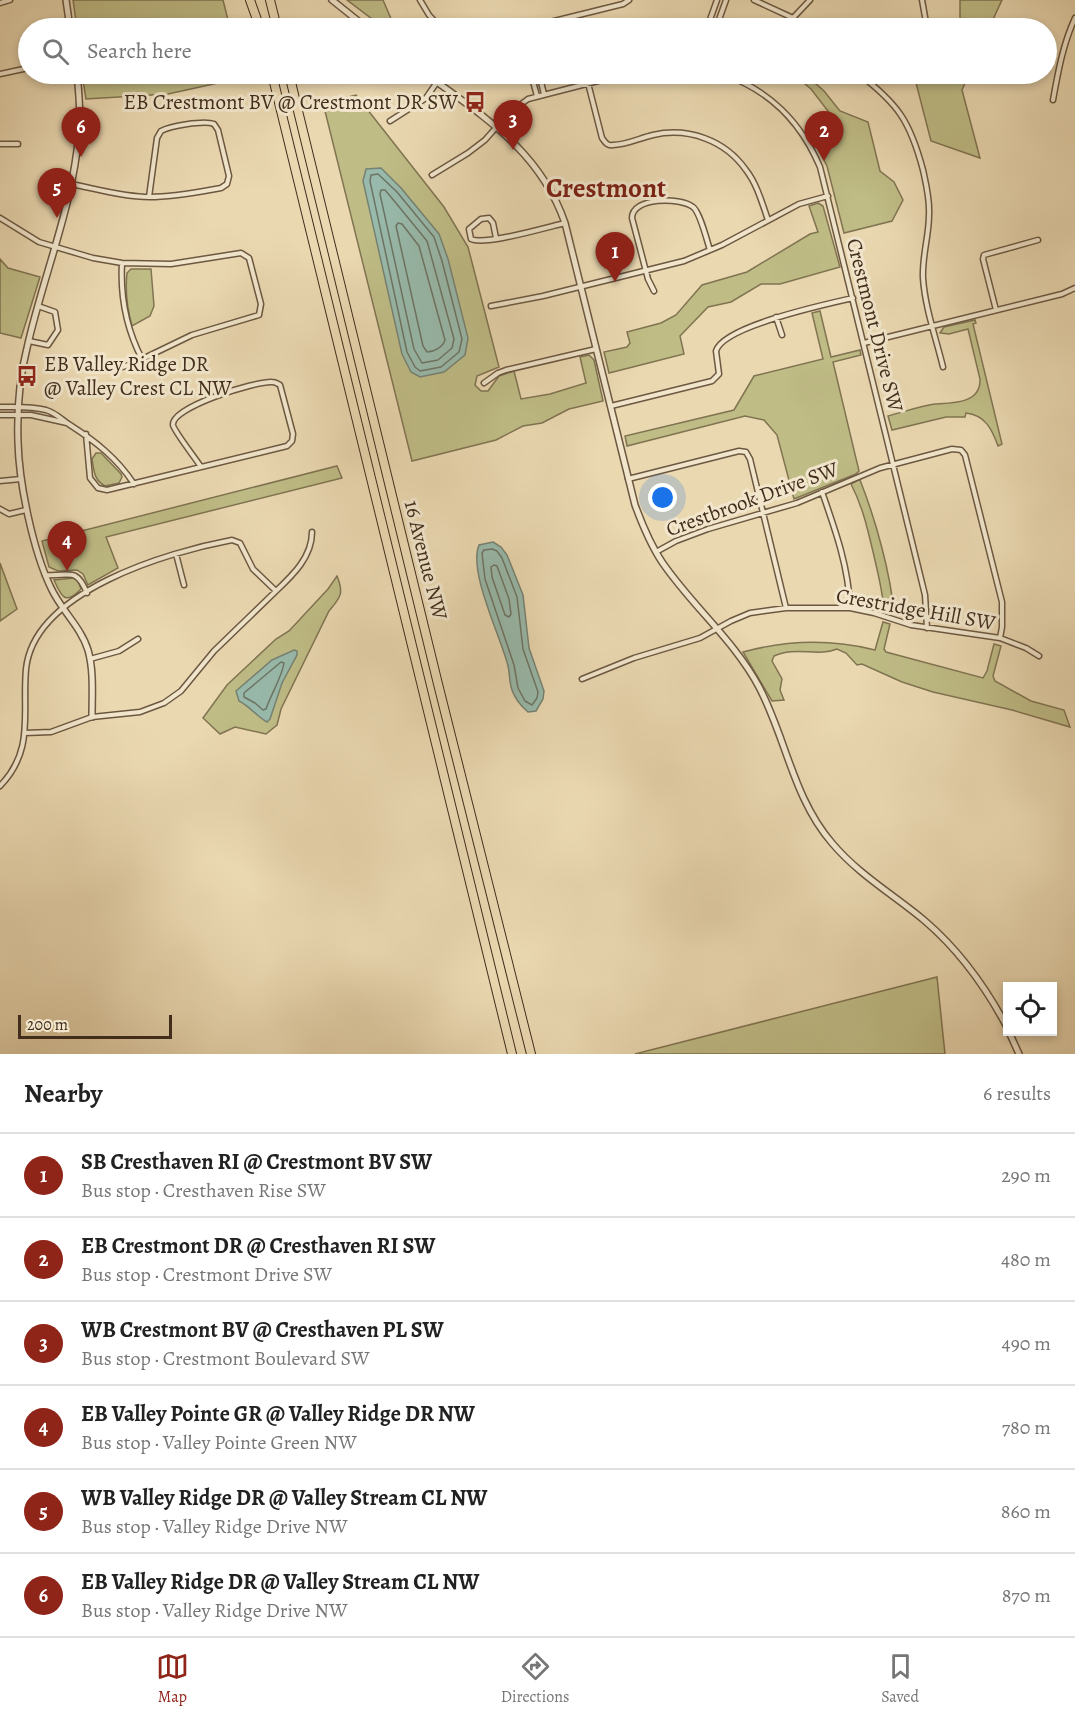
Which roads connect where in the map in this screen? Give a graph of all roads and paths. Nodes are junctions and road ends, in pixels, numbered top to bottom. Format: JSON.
{"nodes":[{"id":1,"x":10,"y":0,"type":"edge"},
{"id":2,"x":66,"y":0,"type":"edge"},
{"id":3,"x":252,"y":0,"type":"edge"},
{"id":4,"x":270,"y":0,"type":"edge"},
{"id":5,"x":332,"y":0,"type":"edge"},
{"id":6,"x":420,"y":0,"type":"edge"},
{"id":7,"x":629,"y":0,"type":"edge"},
{"id":8,"x":717,"y":0,"type":"edge"},
{"id":9,"x":726,"y":0,"type":"edge"},
{"id":10,"x":754,"y":0,"type":"edge"},
{"id":11,"x":810,"y":0,"type":"edge"},
{"id":12,"x":922,"y":0,"type":"edge"},
{"id":13,"x":0,"y":3,"type":"edge"},
{"id":14,"x":69,"y":18,"type":"edge"},
{"id":15,"x":257,"y":18,"type":"edge"},
{"id":16,"x":274,"y":18,"type":"edge"},
{"id":17,"x":354,"y":18,"type":"edge"},
{"id":18,"x":432,"y":18,"type":"edge"},
{"id":19,"x":567,"y":18,"type":"edge"},
{"id":20,"x":711,"y":18,"type":"edge"},
{"id":21,"x":720,"y":18,"type":"edge"},
{"id":22,"x":793,"y":18,"type":"joint"},
{"id":23,"x":925,"y":18,"type":"edge"},
{"id":24,"x":1075,"y":18,"type":"edge"},
{"id":25,"x":18,"y":70,"type":"edge"},
{"id":26,"x":0,"y":74,"type":"edge"},
{"id":27,"x":1057,"y":77,"type":"edge"},
{"id":28,"x":77,"y":84,"type":"edge"},
{"id":29,"x":274,"y":84,"type":"edge"},
{"id":30,"x":291,"y":84,"type":"edge"},
{"id":31,"x":436,"y":84,"type":"edge"},
{"id":32,"x":440,"y":84,"type":"edge"},
{"id":33,"x":534,"y":84,"type":"edge"},
{"id":34,"x":542,"y":84,"type":"edge"},
{"id":35,"x":584,"y":84,"type":"edge"},
{"id":36,"x":588,"y":84,"type":"edge"},
{"id":37,"x":746,"y":84,"type":"edge"},
{"id":38,"x":873,"y":84,"type":"edge"},
{"id":39,"x":1056,"y":84,"type":"edge"},
{"id":40,"x":544,"y":94,"type":"junction"},
{"id":41,"x":537,"y":96,"type":"junction"},
{"id":42,"x":1053,"y":100,"type":"dead end"},
{"id":43,"x":390,"y":121,"type":"dead end"},
{"id":44,"x":497,"y":127,"type":"junction"},
{"id":45,"x":0,"y":144,"type":"edge"},
{"id":46,"x":18,"y":144,"type":"dead end"},
{"id":47,"x":432,"y":175,"type":"dead end"},
{"id":48,"x":71,"y":184,"type":"junction"},
{"id":49,"x":828,"y":196,"type":"junction"},
{"id":50,"x":149,"y":197,"type":"junction"},
{"id":51,"x":0,"y":218,"type":"edge"},
{"id":52,"x":768,"y":220,"type":"junction"},
{"id":53,"x":565,"y":223,"type":"junction"},
{"id":54,"x":496,"y":238,"type":"junction"},
{"id":55,"x":1038,"y":240,"type":"dead end"},
{"id":56,"x":56,"y":248,"type":"junction"},
{"id":57,"x":710,"y":250,"type":"junction"},
{"id":58,"x":122,"y":264,"type":"junction"},
{"id":59,"x":646,"y":271,"type":"junction"},
{"id":60,"x":581,"y":287,"type":"junction"},
{"id":61,"x":1075,"y":288,"type":"edge"},
{"id":62,"x":654,"y":291,"type":"dead end"},
{"id":63,"x":853,"y":298,"type":"junction"},
{"id":64,"x":39,"y":306,"type":"junction"},
{"id":65,"x":491,"y":306,"type":"dead end"},
{"id":66,"x":996,"y":310,"type":"junction"},
{"id":67,"x":776,"y":317,"type":"junction"},
{"id":68,"x":933,"y":326,"type":"junction"},
{"id":69,"x":782,"y":335,"type":"dead end"},
{"id":70,"x":28,"y":341,"type":"junction"},
{"id":71,"x":864,"y":343,"type":"junction"},
{"id":72,"x":596,"y":349,"type":"junction"},
{"id":73,"x":142,"y":359,"type":"junction"},
{"id":74,"x":943,"y":367,"type":"dead end"},
{"id":75,"x":116,"y":369,"type":"dead end"},
{"id":76,"x":484,"y":382,"type":"dead end"},
{"id":77,"x":610,"y":406,"type":"junction"},
{"id":78,"x":0,"y":407,"type":"edge"},
{"id":79,"x":18,"y":407,"type":"junction"},
{"id":80,"x":0,"y":415,"type":"edge"},
{"id":81,"x":18,"y":415,"type":"junction"},
{"id":82,"x":67,"y":423,"type":"junction"},
{"id":83,"x":86,"y":434,"type":"junction"},
{"id":84,"x":894,"y":464,"type":"junction"},
{"id":85,"x":201,"y":467,"type":"junction"},
{"id":86,"x":21,"y":479,"type":"junction"},
{"id":87,"x":628,"y":479,"type":"junction"},
{"id":88,"x":0,"y":481,"type":"edge"},
{"id":89,"x":134,"y":484,"type":"junction"},
{"id":90,"x":822,"y":492,"type":"junction"},
{"id":91,"x":0,"y":508,"type":"edge"},
{"id":92,"x":28,"y":510,"type":"junction"},
{"id":93,"x":764,"y":514,"type":"junction"},
{"id":94,"x":312,"y":532,"type":"dead end"},
{"id":95,"x":656,"y":552,"type":"junction"},
{"id":96,"x":176,"y":554,"type":"junction"},
{"id":97,"x":45,"y":575,"type":"junction"},
{"id":98,"x":184,"y":585,"type":"dead end"},
{"id":99,"x":276,"y":591,"type":"junction"},
{"id":100,"x":87,"y":593,"type":"junction"},
{"id":101,"x":786,"y":608,"type":"junction"},
{"id":102,"x":850,"y":608,"type":"junction"},
{"id":103,"x":62,"y":609,"type":"junction"},
{"id":104,"x":927,"y":628,"type":"junction"},
{"id":105,"x":717,"y":630,"type":"junction"},
{"id":106,"x":138,"y":639,"type":"dead end"},
{"id":107,"x":1000,"y":639,"type":"junction"},
{"id":108,"x":1039,"y":656,"type":"dead end"},
{"id":109,"x":90,"y":659,"type":"junction"},
{"id":110,"x":582,"y":679,"type":"dead end"},
{"id":111,"x":92,"y":717,"type":"junction"},
{"id":112,"x":26,"y":733,"type":"junction"},
{"id":113,"x":0,"y":786,"type":"edge"},
{"id":114,"x":1003,"y":1022,"type":"edge"},
{"id":115,"x":1011,"y":1036,"type":"edge"},
{"id":116,"x":512,"y":1054,"type":"edge"},
{"id":117,"x":531,"y":1054,"type":"edge"},
{"id":118,"x":1019,"y":1054,"type":"edge"}],
"edges":[{"from":1,"to":13,"type":"street"},
{"from":2,"to":14,"type":"street"},
{"from":3,"to":15,"type":"highway"},
{"from":4,"to":16,"type":"highway"},
{"from":5,"to":17,"type":"street"},
{"from":6,"to":18,"type":"street"},
{"from":7,"to":19,"type":"street"},
{"from":8,"to":20,"type":"street"},
{"from":9,"to":21,"type":"street"},
{"from":10,"to":22,"type":"street"},
{"from":11,"to":22,"type":"street"},
{"from":12,"to":23,"type":"street"},
{"from":24,"to":27,"type":"street"},
{"from":25,"to":26,"type":"street"},
{"from":28,"to":48,"type":"street"},
{"from":29,"to":116,"type":"highway","name":"16 Avenue NW"},
{"from":30,"to":117,"type":"highway","name":"16 Avenue NW"},
{"from":31,"to":43,"type":"street"},
{"from":32,"to":44,"type":"street"},
{"from":33,"to":41,"type":"street"},
{"from":34,"to":40,"type":"street"},
{"from":35,"to":40,"type":"street"},
{"from":36,"to":52,"type":"street"},
{"from":37,"to":49,"type":"street","name":"Crestmont Drive SW"},
{"from":38,"to":68,"type":"street"},
{"from":39,"to":42,"type":"street"},
{"from":40,"to":41,"type":"street"},
{"from":41,"to":44,"type":"street"},
{"from":44,"to":47,"type":"street"},
{"from":44,"to":53,"type":"street"},
{"from":45,"to":46,"type":"street"},
{"from":48,"to":50,"type":"street"},
{"from":48,"to":56,"type":"street"},
{"from":49,"to":52,"type":"street"},
{"from":49,"to":63,"type":"street","name":"Crestmont Drive SW"},
{"from":50,"to":50,"type":"street"},
{"from":51,"to":56,"type":"street"},
{"from":52,"to":57,"type":"street"},
{"from":53,"to":54,"type":"street"},
{"from":53,"to":60,"type":"street"},
{"from":54,"to":54,"type":"street"},
{"from":55,"to":66,"type":"street"},
{"from":56,"to":58,"type":"street"},
{"from":56,"to":64,"type":"street"},
{"from":57,"to":59,"type":"street"},
{"from":57,"to":59,"type":"street"},
{"from":58,"to":73,"type":"street"},
{"from":58,"to":73,"type":"street"},
{"from":59,"to":60,"type":"street"},
{"from":59,"to":62,"type":"street"},
{"from":60,"to":65,"type":"street"},
{"from":60,"to":72,"type":"street"},
{"from":61,"to":66,"type":"street"},
{"from":63,"to":67,"type":"street"},
{"from":63,"to":71,"type":"street","name":"Crestmont Drive SW"},
{"from":64,"to":70,"type":"street"},
{"from":64,"to":70,"type":"street"},
{"from":66,"to":68,"type":"street"},
{"from":67,"to":69,"type":"street"},
{"from":67,"to":77,"type":"street"},
{"from":68,"to":71,"type":"street"},
{"from":68,"to":74,"type":"street"},
{"from":70,"to":79,"type":"street"},
{"from":71,"to":84,"type":"street","name":"Crestmont Drive SW"},
{"from":72,"to":76,"type":"street"},
{"from":72,"to":77,"type":"street"},
{"from":73,"to":75,"type":"street"},
{"from":77,"to":87,"type":"street"},
{"from":78,"to":79,"type":"street"},
{"from":79,"to":81,"type":"street"},
{"from":79,"to":82,"type":"street"},
{"from":80,"to":81,"type":"street"},
{"from":81,"to":82,"type":"street"},
{"from":81,"to":86,"type":"street"},
{"from":82,"to":83,"type":"street"},
{"from":83,"to":89,"type":"street"},
{"from":83,"to":89,"type":"street"},
{"from":84,"to":90,"type":"street","name":"Crestbrook Drive SW"},
{"from":84,"to":104,"type":"street","name":"Crestmont Drive SW"},
{"from":84,"to":107,"type":"street","name":"Crestbrook Drive SW"},
{"from":85,"to":85,"type":"street"},
{"from":85,"to":89,"type":"street"},
{"from":86,"to":88,"type":"street"},
{"from":86,"to":92,"type":"street"},
{"from":87,"to":93,"type":"street"},
{"from":87,"to":95,"type":"street"},
{"from":90,"to":93,"type":"street","name":"Crestbrook Drive SW"},
{"from":90,"to":102,"type":"street"},
{"from":91,"to":92,"type":"street"},
{"from":92,"to":97,"type":"street"},
{"from":93,"to":95,"type":"street","name":"Crestbrook Drive SW"},
{"from":93,"to":101,"type":"street"},
{"from":94,"to":99,"type":"street"},
{"from":95,"to":105,"type":"street"},
{"from":96,"to":98,"type":"street"},
{"from":96,"to":99,"type":"street"},
{"from":96,"to":100,"type":"street"},
{"from":97,"to":100,"type":"street"},
{"from":97,"to":103,"type":"street"},
{"from":99,"to":111,"type":"street"},
{"from":100,"to":103,"type":"street"},
{"from":101,"to":102,"type":"street","name":"Crestridge Hill SW"},
{"from":101,"to":105,"type":"street","name":"Crestridge Hill SW"},
{"from":102,"to":104,"type":"street","name":"Crestridge Hill SW"},
{"from":103,"to":109,"type":"street"},
{"from":103,"to":112,"type":"street"},
{"from":104,"to":107,"type":"street","name":"Crestridge Hill SW"},
{"from":105,"to":110,"type":"street","name":"Crestridge Hill SW"},
{"from":105,"to":114,"type":"street"},
{"from":106,"to":109,"type":"street"},
{"from":107,"to":108,"type":"street","name":"Crestridge Hill SW"},
{"from":109,"to":111,"type":"street"},
{"from":111,"to":112,"type":"street"},
{"from":112,"to":113,"type":"street"},
{"from":115,"to":118,"type":"street"}]}
